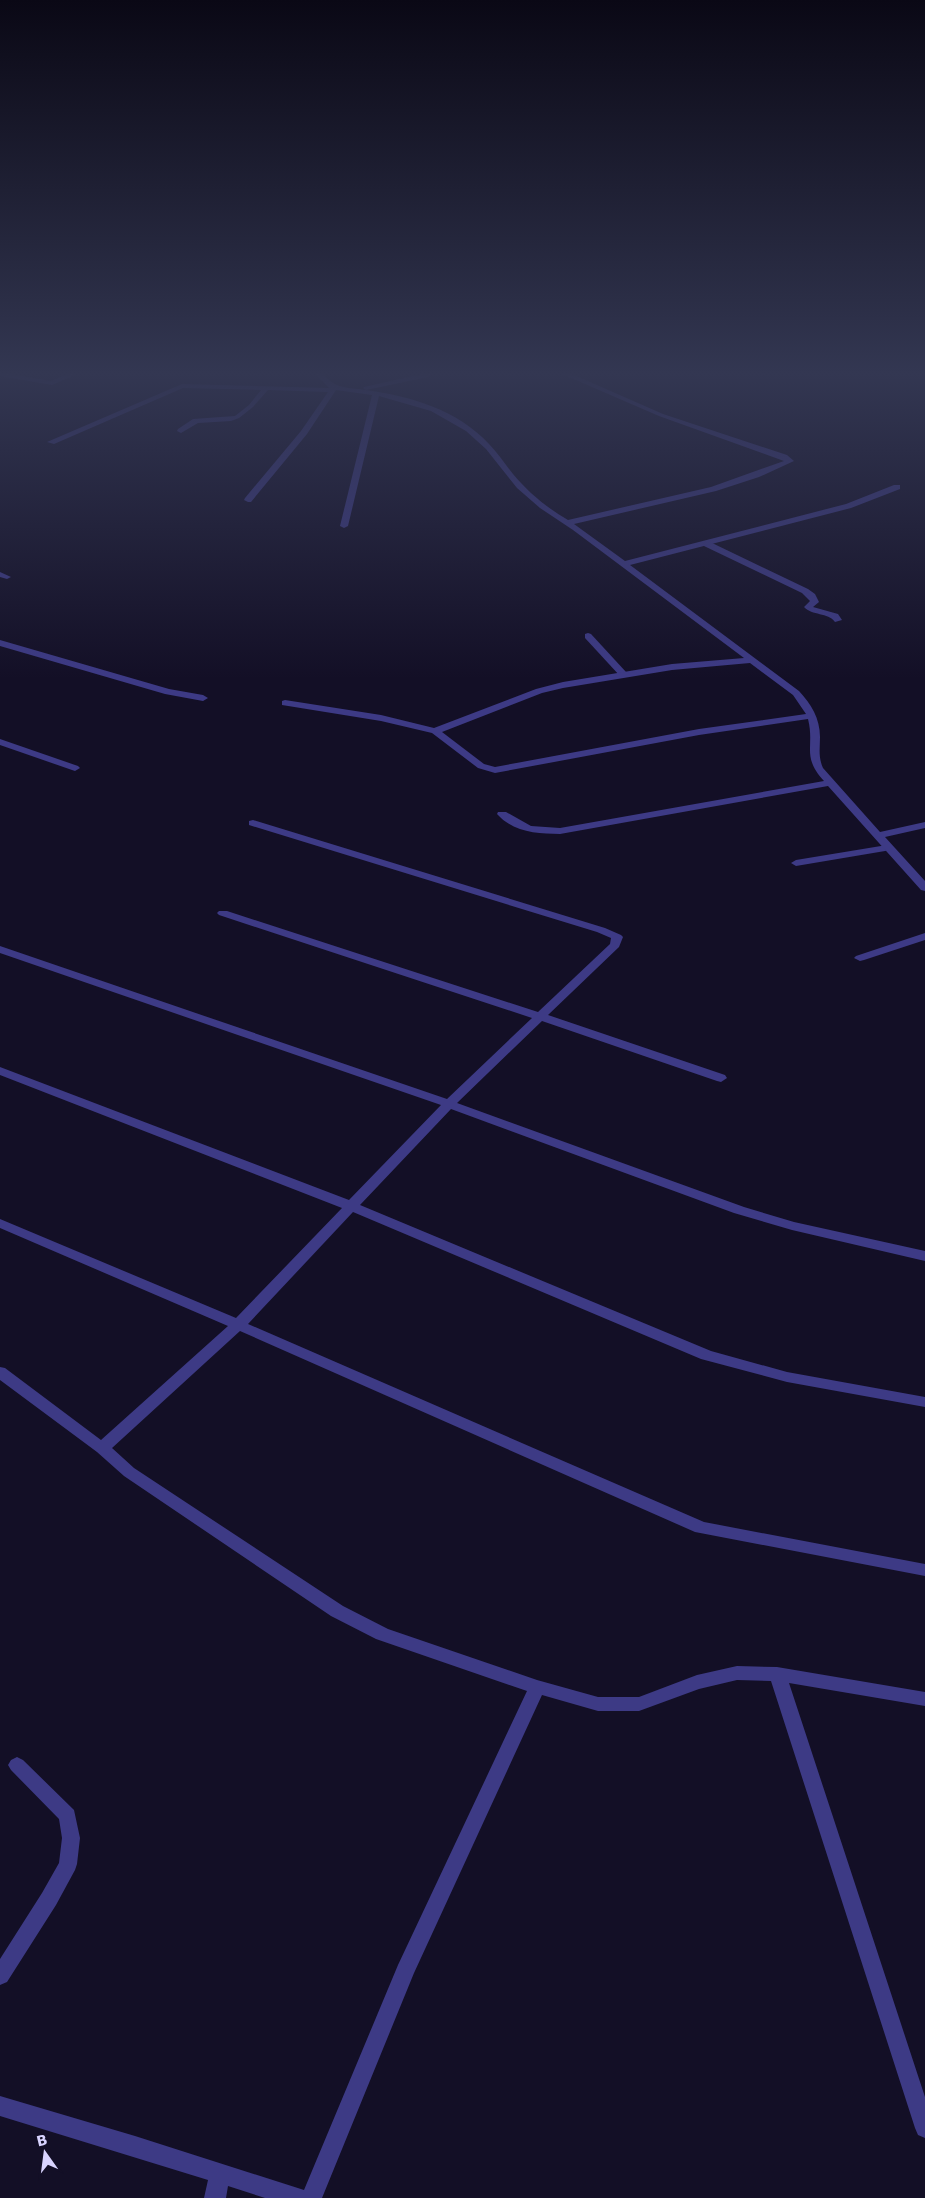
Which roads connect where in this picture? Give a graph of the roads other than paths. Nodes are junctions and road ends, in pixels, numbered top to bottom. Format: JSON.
{"nodes":[{"id":1,"x":270,"y":474,"type":"edge"},
{"id":2,"x":357,"y":474,"type":"edge"},
{"id":3,"x":509,"y":474,"type":"edge"},
{"id":4,"x":762,"y":474,"type":"edge"},
{"id":5,"x":897,"y":486,"type":"dead end"},
{"id":6,"x":248,"y":500,"type":"dead end"},
{"id":7,"x":566,"y":523,"type":"junction"},
{"id":8,"x":344,"y":526,"type":"dead end"},
{"id":9,"x":707,"y":544,"type":"junction"},
{"id":10,"x":624,"y":564,"type":"junction"},
{"id":11,"x":838,"y":620,"type":"dead end"},
{"id":12,"x":588,"y":636,"type":"dead end"},
{"id":13,"x":0,"y":643,"type":"edge"},
{"id":14,"x":753,"y":660,"type":"junction"},
{"id":15,"x":623,"y":674,"type":"junction"},
{"id":16,"x":203,"y":698,"type":"dead end"},
{"id":17,"x":285,"y":703,"type":"dead end"},
{"id":18,"x":812,"y":716,"type":"junction"},
{"id":19,"x":435,"y":731,"type":"junction"},
{"id":20,"x":0,"y":742,"type":"edge"},
{"id":21,"x":74,"y":768,"type":"dead end"},
{"id":22,"x":830,"y":783,"type":"junction"},
{"id":23,"x":502,"y":814,"type":"dead end"},
{"id":24,"x":253,"y":823,"type":"dead end"},
{"id":25,"x":925,"y":825,"type":"edge"},
{"id":26,"x":877,"y":836,"type":"junction"},
{"id":27,"x":887,"y":848,"type":"junction"},
{"id":28,"x":796,"y":863,"type":"dead end"},
{"id":29,"x":925,"y":888,"type":"edge"},
{"id":30,"x":223,"y":913,"type":"dead end"},
{"id":31,"x":925,"y":936,"type":"edge"},
{"id":32,"x":0,"y":949,"type":"edge"},
{"id":33,"x":860,"y":958,"type":"dead end"},
{"id":34,"x":539,"y":1016,"type":"junction"},
{"id":35,"x":0,"y":1071,"type":"edge"},
{"id":36,"x":721,"y":1078,"type":"dead end"},
{"id":37,"x":449,"y":1104,"type":"junction"},
{"id":38,"x":351,"y":1206,"type":"junction"},
{"id":39,"x":0,"y":1223,"type":"edge"},
{"id":40,"x":925,"y":1256,"type":"edge"},
{"id":41,"x":238,"y":1325,"type":"junction"},
{"id":42,"x":0,"y":1372,"type":"edge"},
{"id":43,"x":925,"y":1402,"type":"edge"},
{"id":44,"x":102,"y":1448,"type":"junction"},
{"id":45,"x":925,"y":1570,"type":"edge"},
{"id":46,"x":777,"y":1674,"type":"junction"},
{"id":47,"x":537,"y":1687,"type":"junction"},
{"id":48,"x":925,"y":1699,"type":"edge"},
{"id":49,"x":17,"y":1765,"type":"dead end"},
{"id":50,"x":0,"y":1976,"type":"edge"},
{"id":51,"x":0,"y":2106,"type":"edge"},
{"id":52,"x":925,"y":2128,"type":"edge"},
{"id":53,"x":220,"y":2173,"type":"junction"},
{"id":54,"x":215,"y":2198,"type":"edge"},
{"id":55,"x":298,"y":2198,"type":"edge"},
{"id":56,"x":311,"y":2198,"type":"edge"}],
"edges":[{"from":1,"to":6,"type":"street"},
{"from":2,"to":8,"type":"street"},
{"from":3,"to":7,"type":"street"},
{"from":4,"to":7,"type":"street"},
{"from":5,"to":9,"type":"street"},
{"from":7,"to":10,"type":"street"},
{"from":9,"to":10,"type":"street"},
{"from":9,"to":11,"type":"street"},
{"from":10,"to":14,"type":"street"},
{"from":12,"to":15,"type":"street"},
{"from":13,"to":16,"type":"street"},
{"from":14,"to":15,"type":"street"},
{"from":14,"to":18,"type":"street"},
{"from":15,"to":19,"type":"street"},
{"from":17,"to":19,"type":"street"},
{"from":18,"to":19,"type":"street"},
{"from":18,"to":22,"type":"street"},
{"from":20,"to":21,"type":"street"},
{"from":22,"to":23,"type":"street"},
{"from":22,"to":26,"type":"street"},
{"from":24,"to":34,"type":"street"},
{"from":25,"to":26,"type":"street"},
{"from":26,"to":27,"type":"street"},
{"from":27,"to":28,"type":"street"},
{"from":27,"to":29,"type":"street"},
{"from":30,"to":34,"type":"street"},
{"from":31,"to":33,"type":"street"},
{"from":32,"to":37,"type":"street"},
{"from":34,"to":36,"type":"street"},
{"from":34,"to":37,"type":"street"},
{"from":35,"to":38,"type":"street"},
{"from":37,"to":38,"type":"street"},
{"from":37,"to":40,"type":"street"},
{"from":38,"to":41,"type":"street"},
{"from":38,"to":43,"type":"street"},
{"from":39,"to":41,"type":"street"},
{"from":41,"to":44,"type":"street"},
{"from":41,"to":45,"type":"street"},
{"from":42,"to":44,"type":"street"},
{"from":44,"to":47,"type":"street"},
{"from":46,"to":47,"type":"street"},
{"from":46,"to":48,"type":"street"},
{"from":46,"to":52,"type":"street"},
{"from":47,"to":56,"type":"street"},
{"from":49,"to":50,"type":"street"},
{"from":51,"to":53,"type":"street"},
{"from":53,"to":54,"type":"street"},
{"from":53,"to":55,"type":"street"}]}
